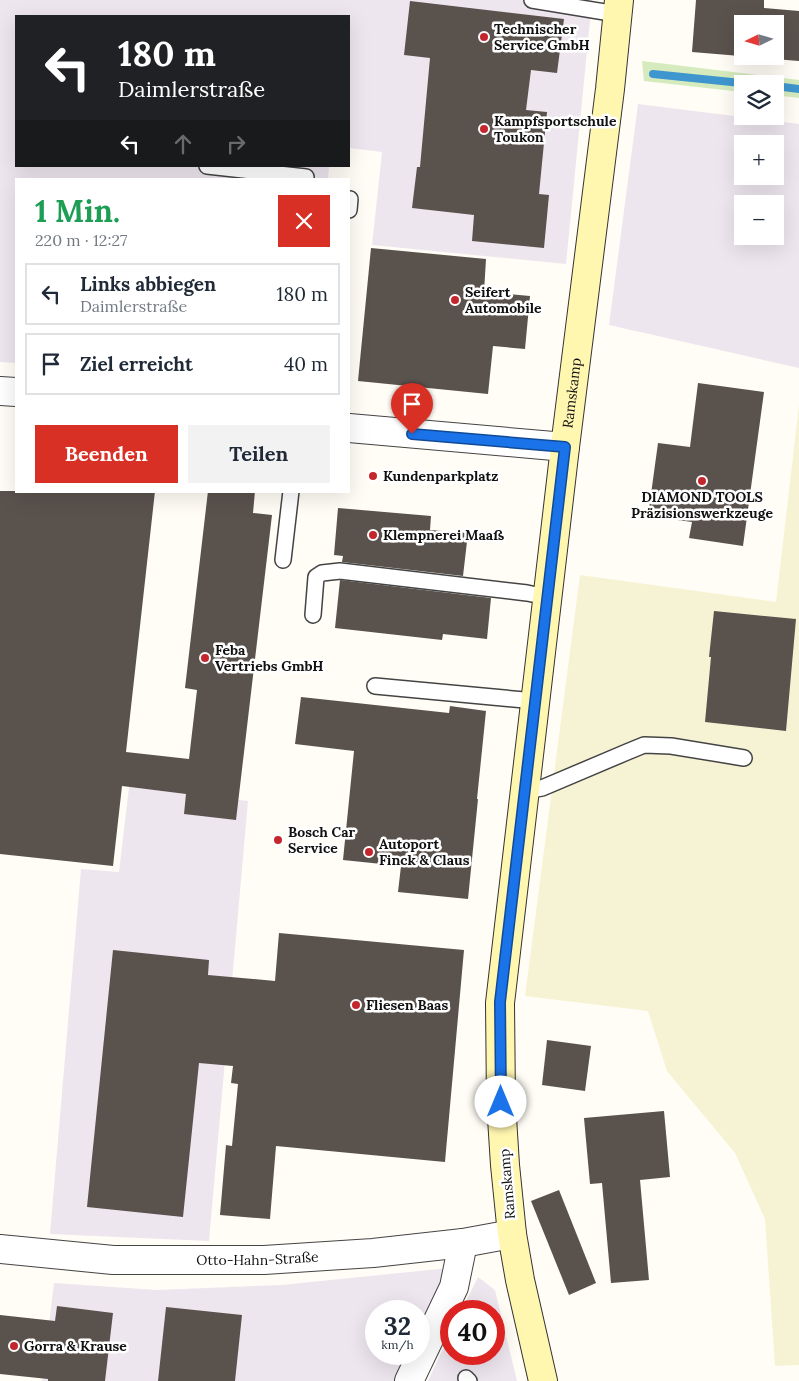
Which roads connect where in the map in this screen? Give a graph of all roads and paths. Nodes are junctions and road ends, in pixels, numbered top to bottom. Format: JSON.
{"nodes":[{"id":1,"x":532,"y":0,"type":"edge"},
{"id":2,"x":618,"y":7,"type":"edge"},
{"id":3,"x":216,"y":167,"type":"edge"},
{"id":4,"x":306,"y":178,"type":"edge"},
{"id":5,"x":0,"y":391,"type":"edge"},
{"id":6,"x":15,"y":392,"type":"edge"},
{"id":7,"x":350,"y":428,"type":"edge"},
{"id":8,"x":565,"y":447,"type":"junction"},
{"id":9,"x":291,"y":493,"type":"edge"},
{"id":10,"x":283,"y":560,"type":"dead end"},
{"id":11,"x":547,"y":597,"type":"junction"},
{"id":12,"x":313,"y":614,"type":"dead end"},
{"id":13,"x":375,"y":686,"type":"dead end"},
{"id":14,"x":535,"y":701,"type":"junction"},
{"id":15,"x":744,"y":758,"type":"dead end"},
{"id":16,"x":525,"y":791,"type":"junction"},
{"id":17,"x":512,"y":1234,"type":"junction"},
{"id":18,"x":463,"y":1243,"type":"junction"},
{"id":19,"x":0,"y":1249,"type":"edge"},
{"id":20,"x":409,"y":1381,"type":"edge"},
{"id":21,"x":543,"y":1381,"type":"edge"}],
"edges":[{"from":1,"to":2,"type":"lane"},
{"from":2,"to":8,"type":"street","name":"Ramskamp"},
{"from":3,"to":4,"type":"lane"},
{"from":5,"to":6,"type":"street"},
{"from":7,"to":8,"type":"street"},
{"from":8,"to":11,"type":"street","name":"Ramskamp"},
{"from":9,"to":10,"type":"lane"},
{"from":11,"to":12,"type":"lane"},
{"from":11,"to":14,"type":"street","name":"Ramskamp"},
{"from":13,"to":14,"type":"lane"},
{"from":14,"to":16,"type":"street","name":"Ramskamp"},
{"from":15,"to":16,"type":"lane"},
{"from":16,"to":17,"type":"street","name":"Ramskamp"},
{"from":17,"to":18,"type":"street","name":"Otto-Hahn-Straße"},
{"from":17,"to":21,"type":"street","name":"Ramskamp"},
{"from":18,"to":19,"type":"street","name":"Otto-Hahn-Straße"},
{"from":18,"to":20,"type":"street"}]}
